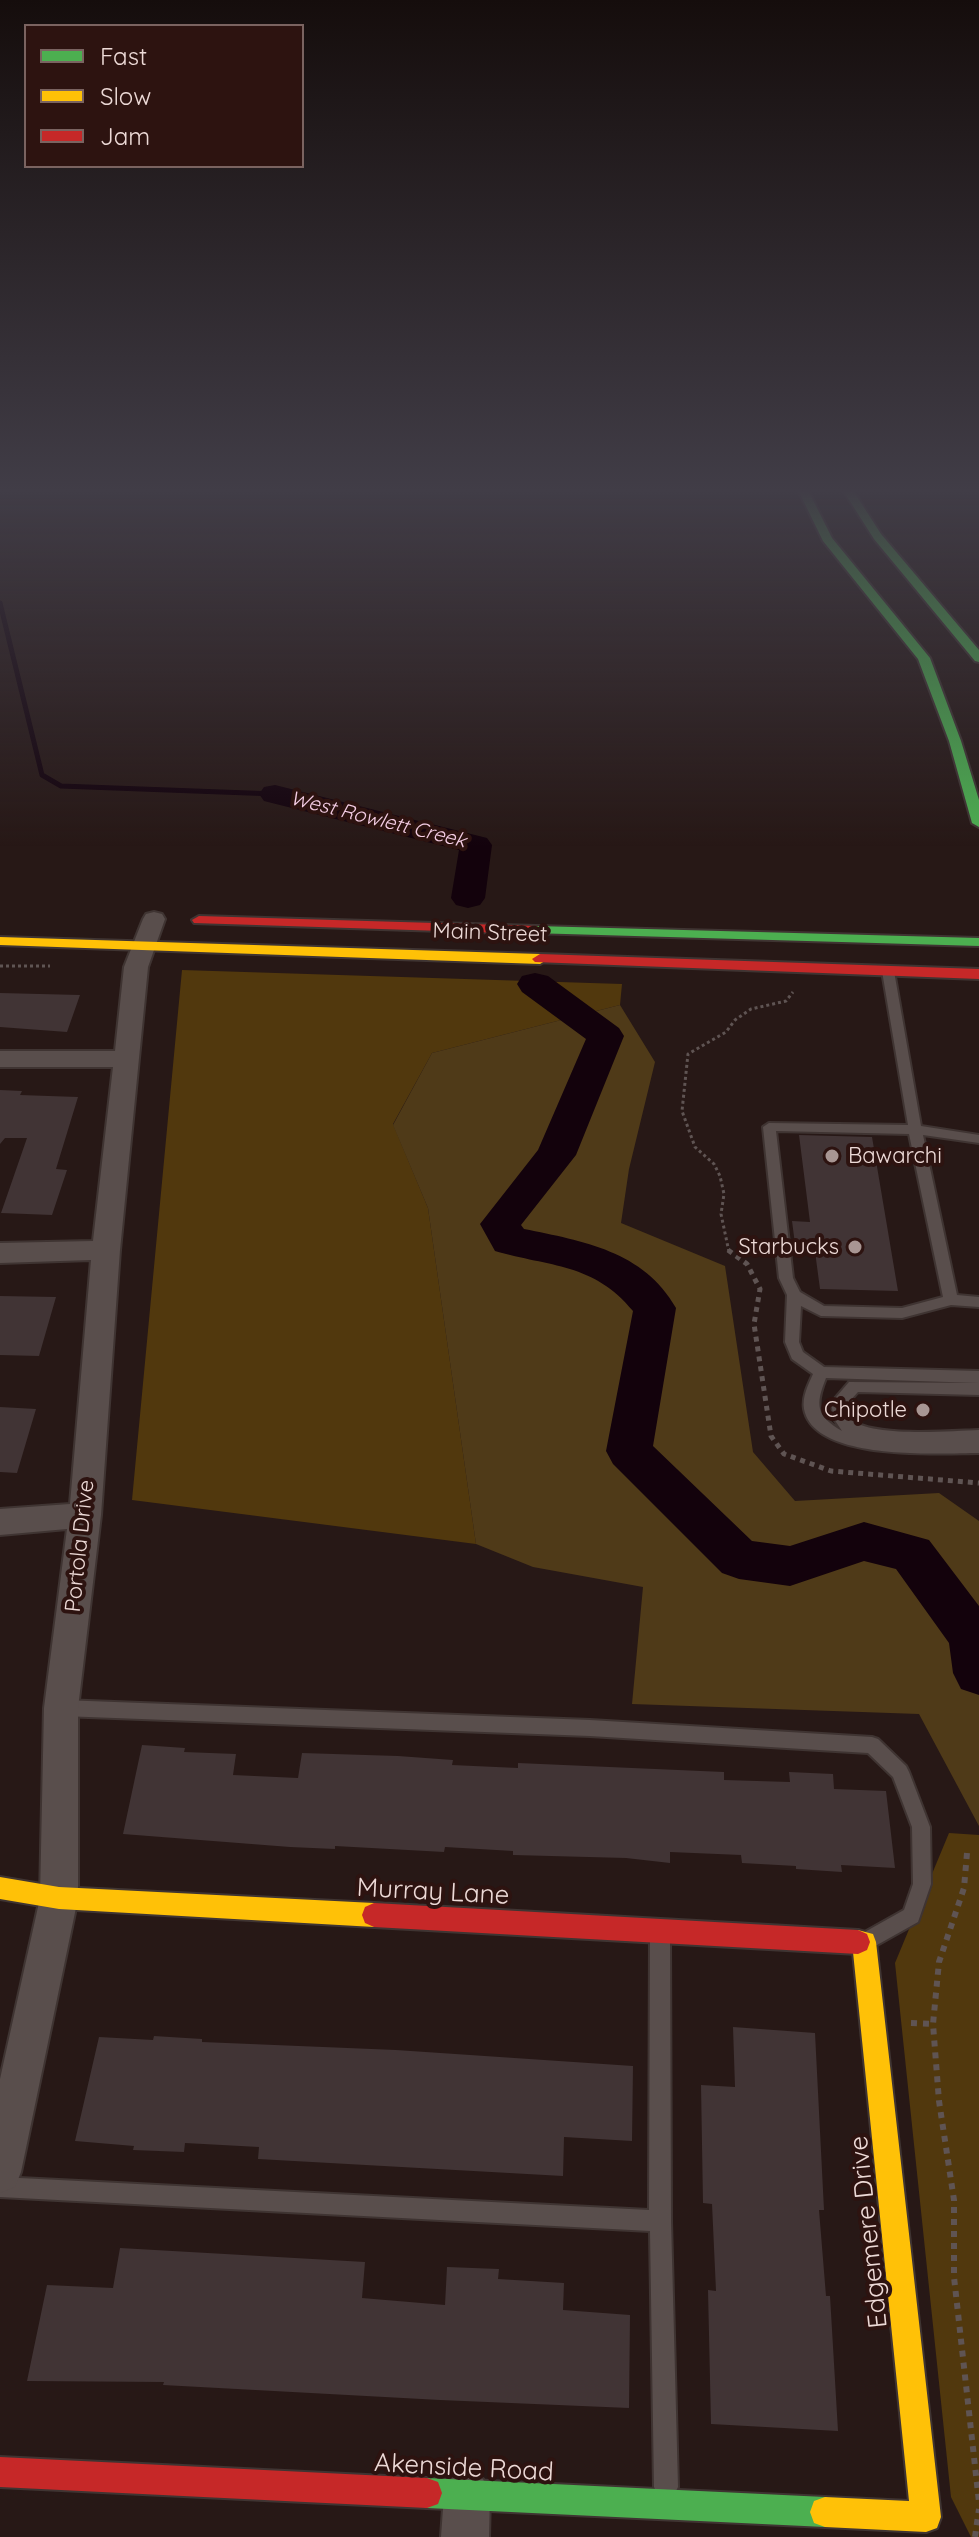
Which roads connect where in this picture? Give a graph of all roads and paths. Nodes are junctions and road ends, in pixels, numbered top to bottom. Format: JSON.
{"nodes":[{"id":1,"x":885,"y":610,"type":"edge"},
{"id":2,"x":942,"y":610,"type":"edge"},
{"id":3,"x":979,"y":658,"type":"edge"},
{"id":4,"x":979,"y":823,"type":"edge"},
{"id":5,"x":158,"y":924,"type":"junction"},
{"id":6,"x":0,"y":941,"type":"edge"},
{"id":7,"x":979,"y":942,"type":"edge"},
{"id":8,"x":888,"y":971,"type":"junction"},
{"id":9,"x":979,"y":974,"type":"edge"},
{"id":10,"x":0,"y":1059,"type":"edge"},
{"id":11,"x":126,"y":1059,"type":"junction"},
{"id":12,"x":915,"y":1130,"type":"junction"},
{"id":13,"x":979,"y":1139,"type":"edge"},
{"id":14,"x":106,"y":1250,"type":"junction"},
{"id":15,"x":0,"y":1253,"type":"edge"},
{"id":16,"x":794,"y":1295,"type":"junction"},
{"id":17,"x":951,"y":1300,"type":"junction"},
{"id":18,"x":979,"y":1302,"type":"edge"},
{"id":19,"x":821,"y":1372,"type":"junction"},
{"id":20,"x":979,"y":1377,"type":"edge"},
{"id":21,"x":979,"y":1389,"type":"edge"},
{"id":22,"x":979,"y":1436,"type":"edge"},
{"id":23,"x":979,"y":1447,"type":"edge"},
{"id":24,"x":85,"y":1515,"type":"junction"},
{"id":25,"x":0,"y":1522,"type":"edge"},
{"id":26,"x":61,"y":1708,"type":"junction"},
{"id":27,"x":967,"y":1853,"type":"dead end"},
{"id":28,"x":0,"y":1888,"type":"edge"},
{"id":29,"x":59,"y":1898,"type":"junction"},
{"id":30,"x":660,"y":1931,"type":"junction"},
{"id":31,"x":864,"y":1942,"type":"junction"},
{"id":32,"x":0,"y":2172,"type":"edge"},
{"id":33,"x":0,"y":2187,"type":"edge"},
{"id":34,"x":660,"y":2221,"type":"junction"},
{"id":35,"x":0,"y":2472,"type":"edge"},
{"id":36,"x":979,"y":2502,"type":"edge"},
{"id":37,"x":667,"y":2504,"type":"junction"},
{"id":38,"x":979,"y":2509,"type":"edge"},
{"id":39,"x":466,"y":2516,"type":"edge"},
{"id":40,"x":932,"y":2522,"type":"joint"},
{"id":41,"x":975,"y":2537,"type":"edge"}],
"edges":[{"from":1,"to":4,"type":"main road"},
{"from":2,"to":3,"type":"main road"},
{"from":5,"to":6,"type":"main road","name":"Main Street"},
{"from":5,"to":7,"type":"main road","name":"Main Street"},
{"from":5,"to":8,"type":"main road","name":"Main Street"},
{"from":5,"to":11,"type":"street","name":"Portola Drive"},
{"from":8,"to":9,"type":"main road","name":"Main Street"},
{"from":8,"to":12,"type":"lane"},
{"from":10,"to":11,"type":"street"},
{"from":11,"to":14,"type":"street","name":"Portola Drive"},
{"from":12,"to":13,"type":"lane"},
{"from":12,"to":16,"type":"lane"},
{"from":12,"to":17,"type":"lane"},
{"from":14,"to":15,"type":"street"},
{"from":14,"to":24,"type":"street","name":"Portola Drive"},
{"from":16,"to":17,"type":"lane"},
{"from":16,"to":19,"type":"lane"},
{"from":17,"to":18,"type":"lane"},
{"from":19,"to":20,"type":"lane"},
{"from":19,"to":23,"type":"lane"},
{"from":21,"to":22,"type":"lane"},
{"from":24,"to":25,"type":"street"},
{"from":24,"to":26,"type":"street","name":"Portola Drive"},
{"from":26,"to":29,"type":"street","name":"Portola Drive"},
{"from":26,"to":31,"type":"lane"},
{"from":27,"to":36,"type":"path"},
{"from":28,"to":29,"type":"main road","name":"Murray Lane"},
{"from":29,"to":30,"type":"main road","name":"Murray Lane"},
{"from":29,"to":32,"type":"street","name":"Portola Drive"},
{"from":30,"to":31,"type":"main road","name":"Murray Lane"},
{"from":30,"to":34,"type":"lane"},
{"from":31,"to":40,"type":"main road","name":"Edgemere Drive"},
{"from":33,"to":34,"type":"lane"},
{"from":34,"to":37,"type":"lane"},
{"from":35,"to":39,"type":"main road","name":"Akenside Road"},
{"from":37,"to":39,"type":"main road","name":"Akenside Road"},
{"from":37,"to":40,"type":"main road","name":"Akenside Road"},
{"from":38,"to":41,"type":"path"}]}
